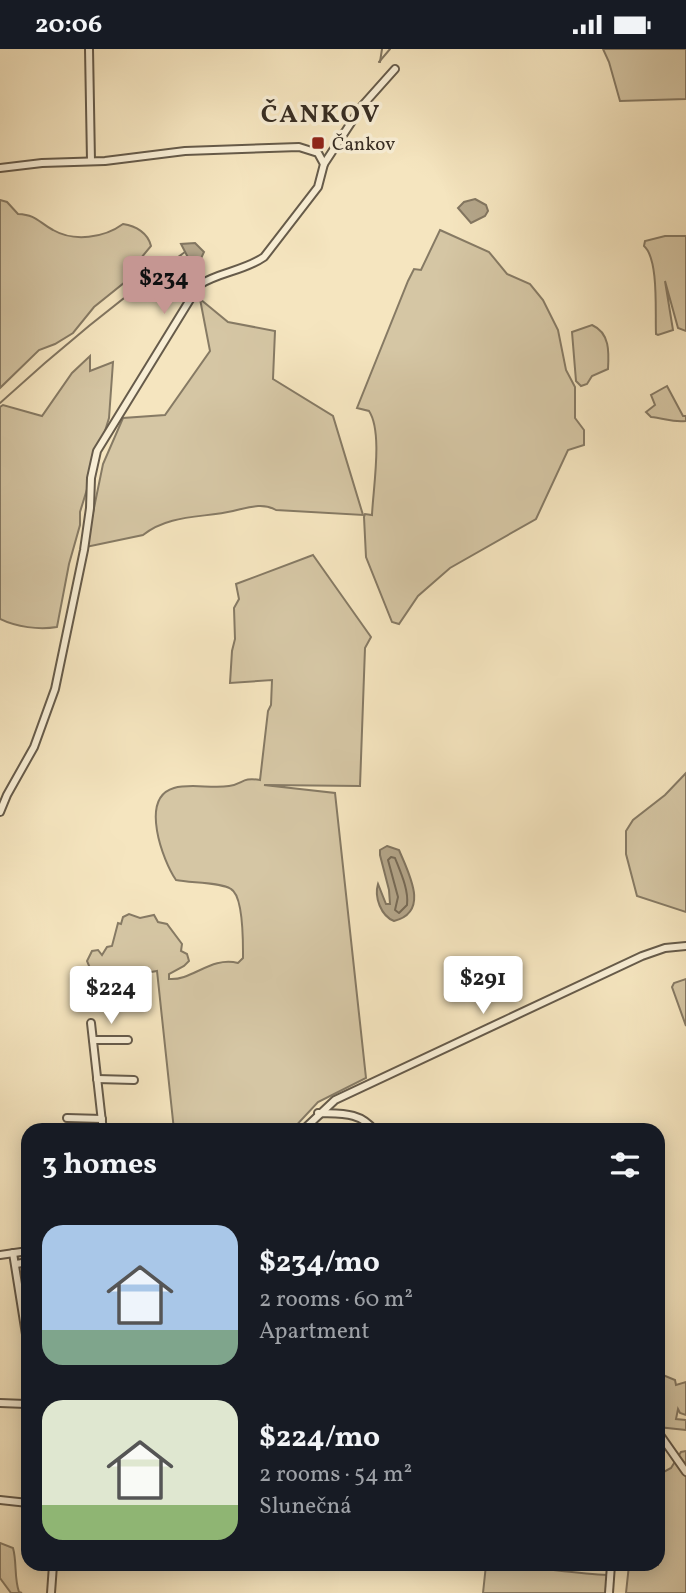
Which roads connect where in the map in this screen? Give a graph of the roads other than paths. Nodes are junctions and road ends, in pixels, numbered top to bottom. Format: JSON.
{"nodes":[{"id":1,"x":89,"y":49,"type":"edge"},
{"id":2,"x":395,"y":69,"type":"dead end"},
{"id":3,"x":91,"y":162,"type":"junction"},
{"id":4,"x":324,"y":164,"type":"junction"},
{"id":5,"x":0,"y":168,"type":"edge"},
{"id":6,"x":0,"y":812,"type":"edge"},
{"id":7,"x":686,"y":946,"type":"edge"},
{"id":8,"x":91,"y":1023,"type":"dead end"},
{"id":9,"x":128,"y":1039,"type":"dead end"},
{"id":10,"x":93,"y":1040,"type":"junction"},
{"id":11,"x":97,"y":1079,"type":"junction"},
{"id":12,"x":134,"y":1080,"type":"dead end"},
{"id":13,"x":318,"y":1114,"type":"junction"},
{"id":14,"x":67,"y":1118,"type":"dead end"},
{"id":15,"x":102,"y":1119,"type":"junction"},
{"id":16,"x":102,"y":1123,"type":"edge"},
{"id":17,"x":310,"y":1123,"type":"edge"},
{"id":18,"x":368,"y":1123,"type":"edge"},
{"id":19,"x":21,"y":1252,"type":"edge"},
{"id":20,"x":13,"y":1253,"type":"junction"},
{"id":21,"x":0,"y":1255,"type":"edge"},
{"id":22,"x":21,"y":1263,"type":"edge"},
{"id":23,"x":16,"y":1264,"type":"junction"},
{"id":24,"x":21,"y":1294,"type":"edge"},
{"id":25,"x":0,"y":1403,"type":"edge"},
{"id":26,"x":21,"y":1404,"type":"edge"},
{"id":27,"x":665,"y":1442,"type":"edge"},
{"id":28,"x":686,"y":1472,"type":"edge"},
{"id":29,"x":0,"y":1500,"type":"edge"},
{"id":30,"x":21,"y":1502,"type":"edge"},
{"id":31,"x":53,"y":1571,"type":"edge"},
{"id":32,"x":611,"y":1571,"type":"edge"},
{"id":33,"x":51,"y":1593,"type":"edge"},
{"id":34,"x":610,"y":1593,"type":"edge"}],
"edges":[{"from":1,"to":3,"type":"street"},
{"from":2,"to":4,"type":"street"},
{"from":3,"to":4,"type":"street"},
{"from":3,"to":5,"type":"street"},
{"from":4,"to":6,"type":"street"},
{"from":7,"to":13,"type":"street"},
{"from":8,"to":10,"type":"street"},
{"from":9,"to":10,"type":"street"},
{"from":10,"to":11,"type":"street"},
{"from":11,"to":12,"type":"street"},
{"from":11,"to":15,"type":"street"},
{"from":13,"to":17,"type":"street"},
{"from":13,"to":18,"type":"street"},
{"from":14,"to":15,"type":"street"},
{"from":15,"to":16,"type":"street"},
{"from":19,"to":20,"type":"street"},
{"from":20,"to":21,"type":"street"},
{"from":20,"to":23,"type":"street"},
{"from":22,"to":23,"type":"street"},
{"from":23,"to":24,"type":"street"},
{"from":25,"to":26,"type":"street"},
{"from":27,"to":28,"type":"street"},
{"from":29,"to":30,"type":"street"},
{"from":31,"to":33,"type":"street"},
{"from":32,"to":34,"type":"street"}]}
